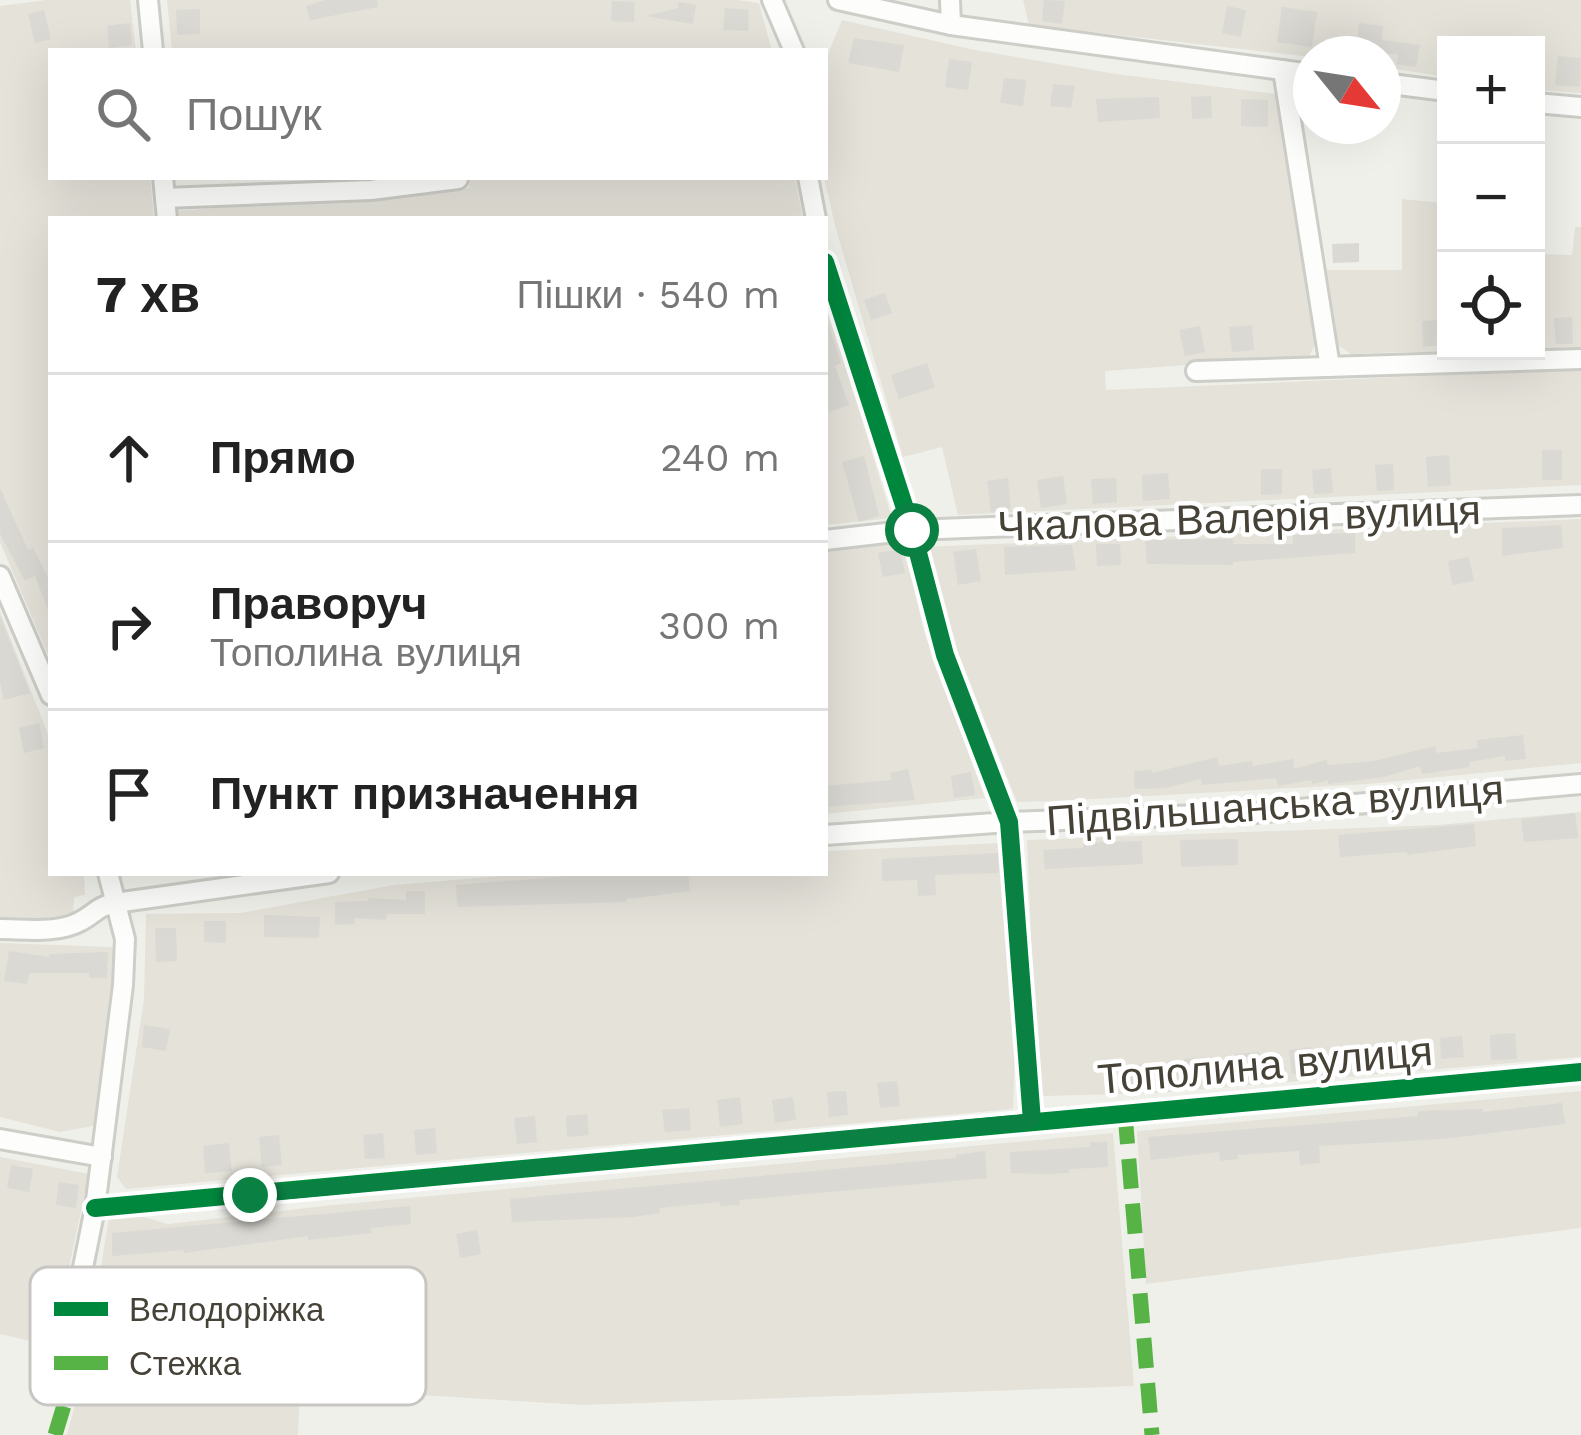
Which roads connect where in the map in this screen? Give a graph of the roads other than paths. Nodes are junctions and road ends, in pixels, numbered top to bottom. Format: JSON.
{"nodes":[{"id":1,"x":148,"y":0,"type":"edge"},
{"id":2,"x":772,"y":0,"type":"edge"},
{"id":3,"x":838,"y":0,"type":"edge"},
{"id":4,"x":950,"y":0,"type":"edge"},
{"id":5,"x":951,"y":25,"type":"junction"},
{"id":6,"x":153,"y":48,"type":"edge"},
{"id":7,"x":793,"y":48,"type":"edge"},
{"id":8,"x":1283,"y":70,"type":"junction"},
{"id":9,"x":1293,"y":71,"type":"edge"},
{"id":10,"x":1401,"y":85,"type":"edge"},
{"id":11,"x":1437,"y":90,"type":"edge"},
{"id":12,"x":1545,"y":104,"type":"edge"},
{"id":13,"x":1581,"y":107,"type":"edge"},
{"id":14,"x":164,"y":180,"type":"edge"},
{"id":15,"x":450,"y":180,"type":"edge"},
{"id":16,"x":809,"y":180,"type":"edge"},
{"id":17,"x":165,"y":198,"type":"junction"},
{"id":18,"x":167,"y":216,"type":"edge"},
{"id":19,"x":815,"y":216,"type":"edge"},
{"id":20,"x":828,"y":271,"type":"edge"},
{"id":21,"x":1581,"y":359,"type":"edge"},
{"id":22,"x":1330,"y":367,"type":"junction"},
{"id":23,"x":1196,"y":371,"type":"dead end"},
{"id":24,"x":1581,"y":505,"type":"edge"},
{"id":25,"x":912,"y":530,"type":"junction"},
{"id":26,"x":828,"y":540,"type":"edge"},
{"id":27,"x":0,"y":576,"type":"edge"},
{"id":28,"x":48,"y":688,"type":"edge"},
{"id":29,"x":1581,"y":784,"type":"edge"},
{"id":30,"x":1009,"y":822,"type":"junction"},
{"id":31,"x":828,"y":835,"type":"edge"},
{"id":32,"x":109,"y":876,"type":"edge"},
{"id":33,"x":307,"y":876,"type":"edge"},
{"id":34,"x":115,"y":902,"type":"junction"},
{"id":35,"x":0,"y":929,"type":"edge"},
{"id":36,"x":1581,"y":1072,"type":"edge"},
{"id":37,"x":1032,"y":1121,"type":"junction"},
{"id":38,"x":0,"y":1139,"type":"edge"},
{"id":39,"x":102,"y":1156,"type":"junction"},
{"id":40,"x":95,"y":1208,"type":"junction"},
{"id":41,"x":83,"y":1267,"type":"edge"}],
"edges":[{"from":1,"to":6,"type":"street"},
{"from":2,"to":7,"type":"street"},
{"from":3,"to":5,"type":"street"},
{"from":4,"to":5,"type":"street"},
{"from":5,"to":8,"type":"street"},
{"from":8,"to":9,"type":"street"},
{"from":8,"to":22,"type":"street"},
{"from":10,"to":11,"type":"street"},
{"from":12,"to":13,"type":"street"},
{"from":14,"to":17,"type":"street"},
{"from":15,"to":17,"type":"street"},
{"from":16,"to":19,"type":"street"},
{"from":17,"to":18,"type":"street"},
{"from":20,"to":25,"type":"street"},
{"from":21,"to":22,"type":"street"},
{"from":22,"to":23,"type":"street"},
{"from":24,"to":25,"type":"street","name":"Чкалова Валерія вулиця"},
{"from":25,"to":26,"type":"street","name":"Чкалова Валерія вулиця"},
{"from":25,"to":30,"type":"street"},
{"from":27,"to":28,"type":"street"},
{"from":29,"to":30,"type":"street","name":"Підвільшанська вулиця"},
{"from":30,"to":31,"type":"street","name":"Підвільшанська вулиця"},
{"from":30,"to":37,"type":"street"},
{"from":32,"to":34,"type":"street"},
{"from":33,"to":34,"type":"street"},
{"from":34,"to":35,"type":"street"},
{"from":34,"to":39,"type":"street"},
{"from":36,"to":37,"type":"street","name":"Тополина вулиця"},
{"from":37,"to":40,"type":"street","name":"Тополина вулиця"},
{"from":38,"to":39,"type":"street"},
{"from":39,"to":40,"type":"street"},
{"from":40,"to":41,"type":"street"}]}
